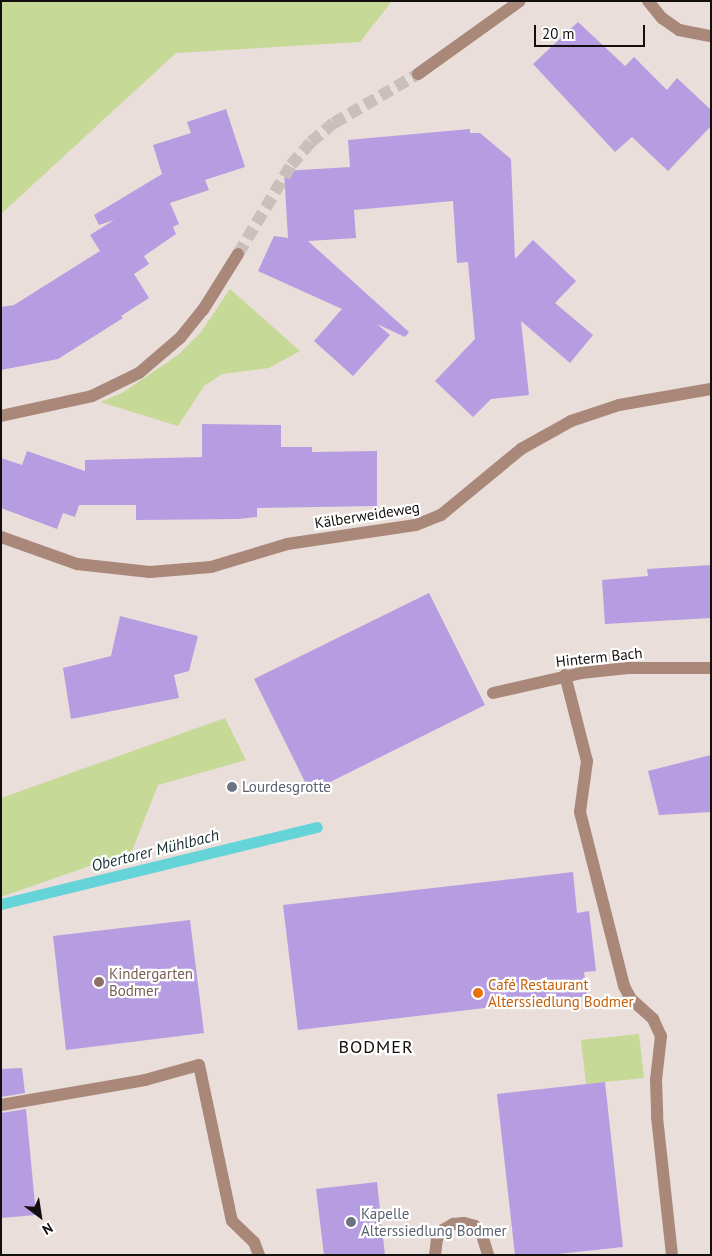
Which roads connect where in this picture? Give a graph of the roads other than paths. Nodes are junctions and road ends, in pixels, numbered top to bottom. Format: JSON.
{"nodes":[{"id":1,"x":520,"y":1,"type":"edge"},
{"id":2,"x":648,"y":1,"type":"edge"},
{"id":3,"x":711,"y":36,"type":"edge"},
{"id":4,"x":418,"y":74,"type":"tunnel mouth"},
{"id":5,"x":238,"y":254,"type":"tunnel mouth"},
{"id":6,"x":711,"y":389,"type":"edge"},
{"id":7,"x":1,"y":416,"type":"edge"},
{"id":8,"x":1,"y":537,"type":"edge"},
{"id":9,"x":711,"y":668,"type":"edge"},
{"id":10,"x":565,"y":675,"type":"junction"},
{"id":11,"x":493,"y":693,"type":"dead end"},
{"id":12,"x":1,"y":1105,"type":"edge"},
{"id":13,"x":259,"y":1255,"type":"edge"},
{"id":14,"x":435,"y":1255,"type":"edge"},
{"id":15,"x":488,"y":1255,"type":"edge"},
{"id":16,"x":672,"y":1255,"type":"edge"}],
"edges":[{"from":1,"to":4,"type":"street"},
{"from":2,"to":3,"type":"street"},
{"from":5,"to":7,"type":"street"},
{"from":6,"to":8,"type":"street","name":"Kälberweideweg"},
{"from":9,"to":10,"type":"street","name":"Hinterm Bach"},
{"from":10,"to":11,"type":"street","name":"Hinterm Bach"},
{"from":10,"to":16,"type":"street"},
{"from":12,"to":13,"type":"street"},
{"from":14,"to":15,"type":"street"}]}
